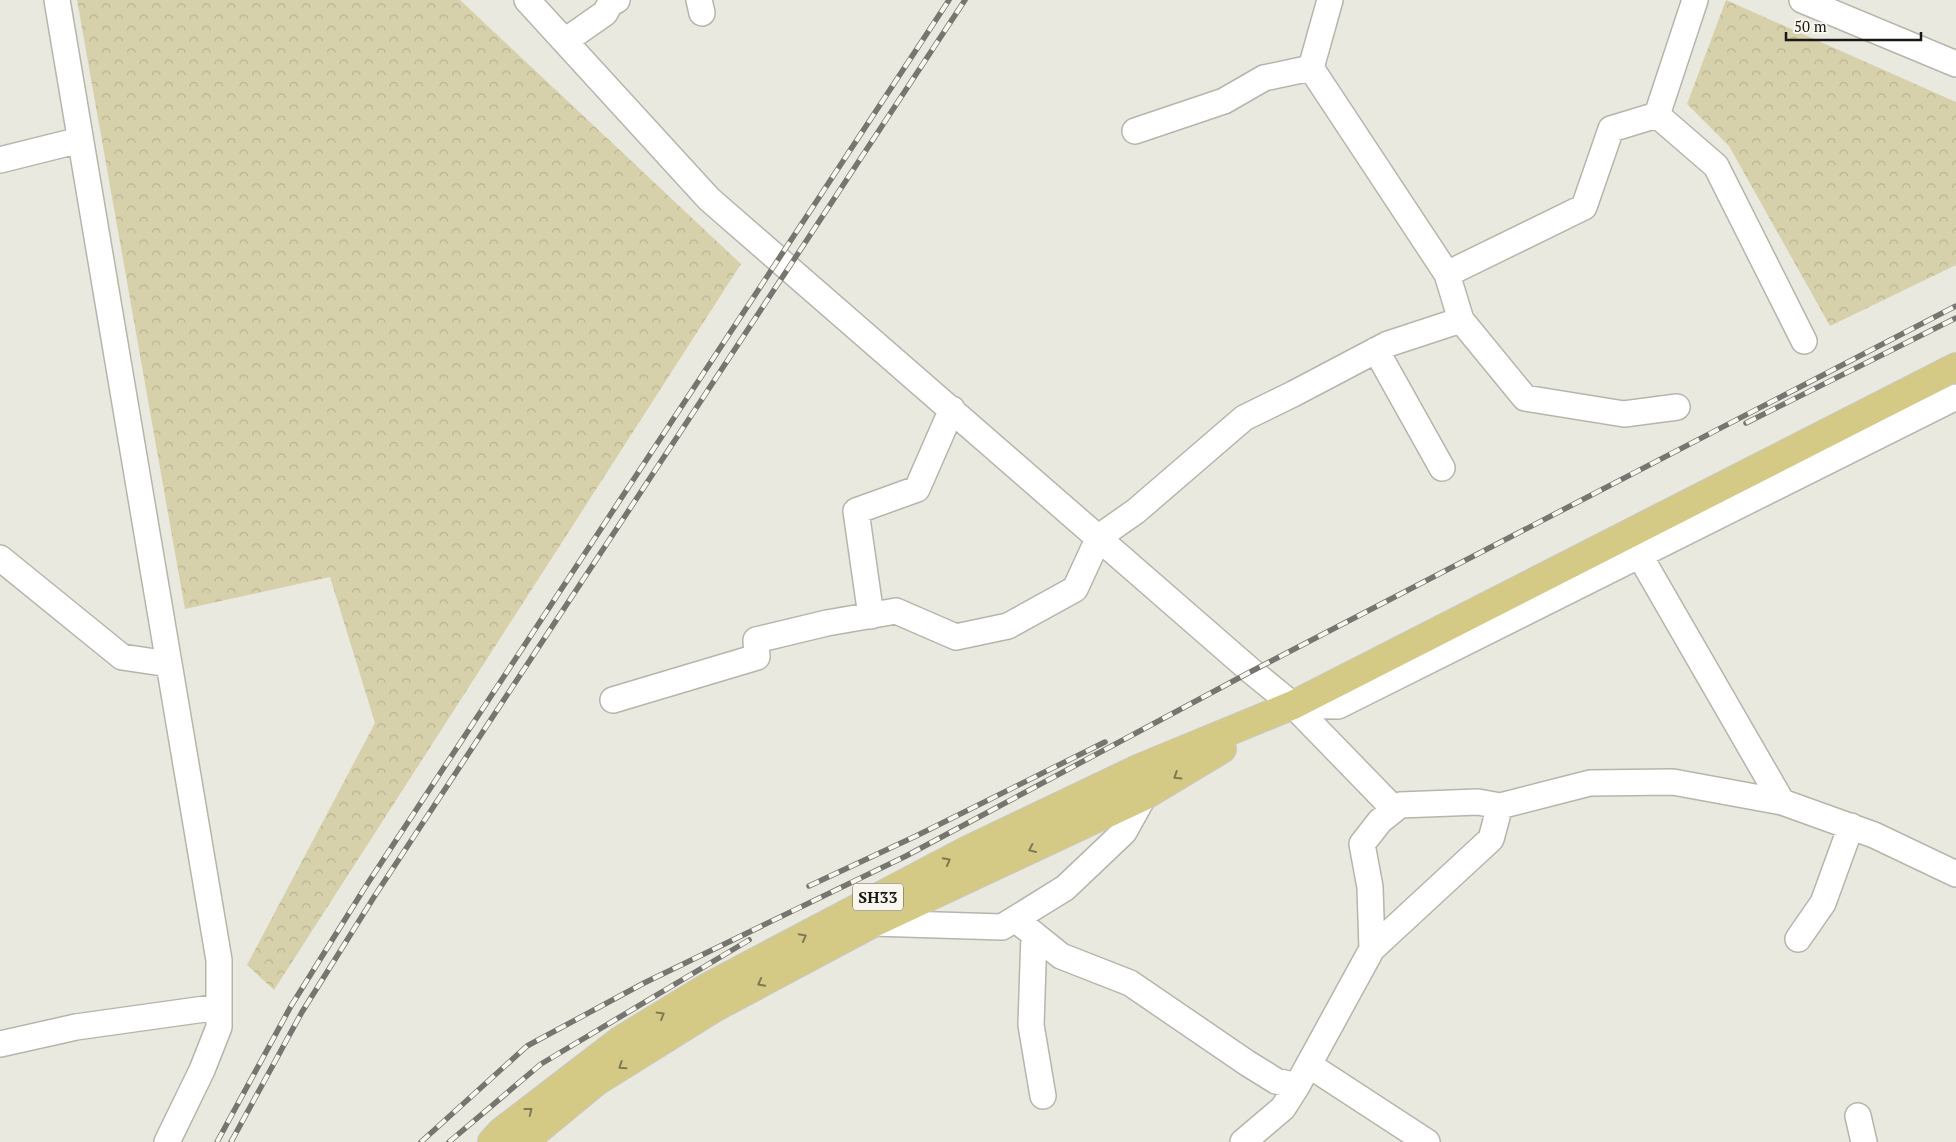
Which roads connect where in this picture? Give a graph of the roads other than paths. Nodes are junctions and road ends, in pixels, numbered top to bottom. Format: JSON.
{"nodes":[{"id":1,"x":57,"y":0,"type":"edge"},
{"id":2,"x":527,"y":0,"type":"edge"},
{"id":3,"x":1330,"y":0,"type":"edge"},
{"id":4,"x":1695,"y":0,"type":"edge"},
{"id":5,"x":1802,"y":0,"type":"edge"},
{"id":6,"x":611,"y":1,"type":"edge"},
{"id":7,"x":565,"y":41,"type":"junction"},
{"id":8,"x":1956,"y":64,"type":"edge"},
{"id":9,"x":1311,"y":68,"type":"junction"},
{"id":10,"x":1657,"y":115,"type":"junction"},
{"id":11,"x":1135,"y":131,"type":"dead end"},
{"id":12,"x":80,"y":140,"type":"junction"},
{"id":13,"x":0,"y":160,"type":"edge"},
{"id":14,"x":1447,"y":274,"type":"junction"},
{"id":15,"x":1461,"y":320,"type":"junction"},
{"id":16,"x":1804,"y":341,"type":"dead end"},
{"id":17,"x":1376,"y":350,"type":"junction"},
{"id":18,"x":1954,"y":368,"type":"edge"},
{"id":19,"x":1956,"y":397,"type":"edge"},
{"id":20,"x":1677,"y":407,"type":"dead end"},
{"id":21,"x":952,"y":409,"type":"junction"},
{"id":22,"x":1442,"y":468,"type":"dead end"},
{"id":23,"x":1099,"y":537,"type":"junction"},
{"id":24,"x":1640,"y":556,"type":"junction"},
{"id":25,"x":0,"y":558,"type":"edge"},
{"id":26,"x":871,"y":616,"type":"junction"},
{"id":27,"x":169,"y":664,"type":"junction"},
{"id":28,"x":613,"y":700,"type":"dead end"},
{"id":29,"x":1293,"y":705,"type":"junction"},
{"id":30,"x":1144,"y":796,"type":"junction"},
{"id":31,"x":1782,"y":802,"type":"junction"},
{"id":32,"x":1500,"y":806,"type":"junction"},
{"id":33,"x":1394,"y":809,"type":"junction"},
{"id":34,"x":1851,"y":826,"type":"junction"},
{"id":35,"x":1956,"y":874,"type":"edge"},
{"id":36,"x":873,"y":923,"type":"junction"},
{"id":37,"x":1025,"y":927,"type":"junction"},
{"id":38,"x":1798,"y":939,"type":"dead end"},
{"id":39,"x":1372,"y":949,"type":"junction"},
{"id":40,"x":219,"y":1007,"type":"junction"},
{"id":41,"x":0,"y":1044,"type":"edge"},
{"id":42,"x":1303,"y":1076,"type":"junction"},
{"id":43,"x":1043,"y":1096,"type":"dead end"},
{"id":44,"x":1858,"y":1116,"type":"dead end"},
{"id":45,"x":167,"y":1142,"type":"edge"},
{"id":46,"x":492,"y":1142,"type":"edge"},
{"id":47,"x":523,"y":1142,"type":"edge"},
{"id":48,"x":1243,"y":1142,"type":"edge"},
{"id":49,"x":1427,"y":1142,"type":"edge"},
{"id":50,"x":1864,"y":1142,"type":"edge"}],
"edges":[{"from":1,"to":12,"type":"street"},
{"from":2,"to":7,"type":"street"},
{"from":3,"to":9,"type":"street"},
{"from":4,"to":10,"type":"street"},
{"from":5,"to":8,"type":"street"},
{"from":6,"to":7,"type":"street"},
{"from":7,"to":21,"type":"street"},
{"from":9,"to":11,"type":"street"},
{"from":9,"to":14,"type":"street"},
{"from":10,"to":14,"type":"street"},
{"from":10,"to":16,"type":"street"},
{"from":12,"to":13,"type":"street"},
{"from":12,"to":27,"type":"street"},
{"from":14,"to":15,"type":"street"},
{"from":15,"to":17,"type":"street"},
{"from":15,"to":20,"type":"street"},
{"from":17,"to":22,"type":"street"},
{"from":17,"to":23,"type":"street"},
{"from":18,"to":29,"type":"main road"},
{"from":19,"to":24,"type":"street"},
{"from":21,"to":23,"type":"street"},
{"from":21,"to":26,"type":"street"},
{"from":23,"to":26,"type":"street"},
{"from":23,"to":29,"type":"street"},
{"from":24,"to":29,"type":"street"},
{"from":24,"to":31,"type":"street"},
{"from":25,"to":27,"type":"street"},
{"from":26,"to":28,"type":"street"},
{"from":27,"to":40,"type":"street"},
{"from":29,"to":30,"type":"main road","number":"SH33","one_way":true},
{"from":29,"to":33,"type":"street"},
{"from":46,"to":29,"type":"main road","number":"SH33","one_way":true},
{"from":30,"to":36,"type":"main road","number":"SH33","one_way":true},
{"from":30,"to":37,"type":"street"},
{"from":31,"to":32,"type":"street"},
{"from":31,"to":34,"type":"street"},
{"from":32,"to":33,"type":"street"},
{"from":32,"to":39,"type":"street"},
{"from":33,"to":39,"type":"street"},
{"from":34,"to":35,"type":"street"},
{"from":34,"to":38,"type":"street"},
{"from":36,"to":37,"type":"street"},
{"from":36,"to":47,"type":"main road","number":"SH33","one_way":true},
{"from":37,"to":42,"type":"street"},
{"from":37,"to":43,"type":"street"},
{"from":39,"to":42,"type":"street"},
{"from":40,"to":41,"type":"street"},
{"from":40,"to":45,"type":"street"},
{"from":42,"to":48,"type":"street"},
{"from":42,"to":49,"type":"street"},
{"from":44,"to":50,"type":"street"}]}
